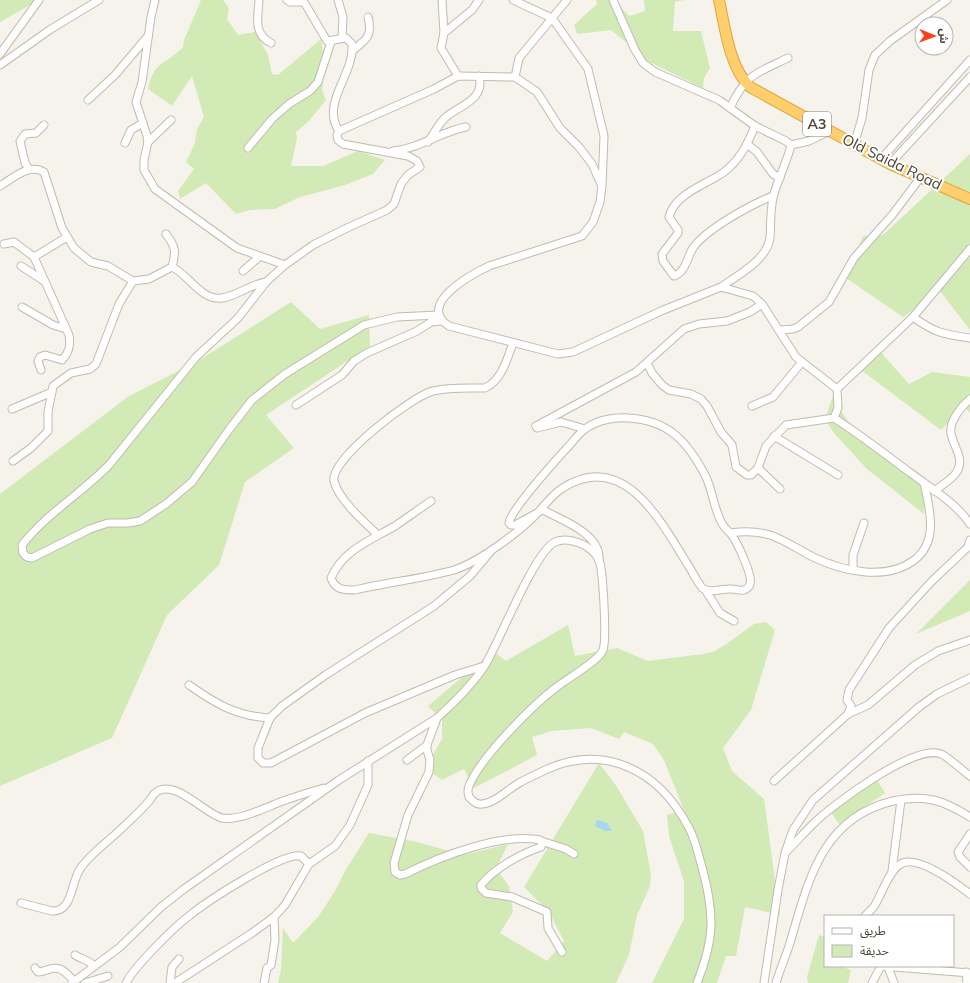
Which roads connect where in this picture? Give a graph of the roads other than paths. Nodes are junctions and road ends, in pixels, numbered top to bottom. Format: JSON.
{"nodes":[{"id":1,"x":39,"y":0,"type":"edge"},
{"id":2,"x":99,"y":0,"type":"edge"},
{"id":3,"x":155,"y":0,"type":"edge"},
{"id":4,"x":259,"y":0,"type":"edge"},
{"id":5,"x":286,"y":0,"type":"edge"},
{"id":6,"x":442,"y":0,"type":"edge"},
{"id":7,"x":478,"y":0,"type":"edge"},
{"id":8,"x":513,"y":0,"type":"edge"},
{"id":9,"x":567,"y":0,"type":"edge"},
{"id":10,"x":613,"y":0,"type":"edge"},
{"id":11,"x":719,"y":0,"type":"edge"},
{"id":12,"x":947,"y":0,"type":"edge"},
{"id":13,"x":340,"y":2,"type":"edge"},
{"id":14,"x":368,"y":17,"type":"dead end"},
{"id":15,"x":552,"y":18,"type":"junction"},
{"id":16,"x":444,"y":33,"type":"junction"},
{"id":17,"x":148,"y":36,"type":"junction"},
{"id":18,"x":342,"y":38,"type":"junction"},
{"id":19,"x":331,"y":42,"type":"junction"},
{"id":20,"x":271,"y":43,"type":"dead end"},
{"id":21,"x":352,"y":51,"type":"junction"},
{"id":22,"x":0,"y":54,"type":"edge"},
{"id":23,"x":788,"y":58,"type":"dead end"},
{"id":24,"x":970,"y":60,"type":"edge"},
{"id":25,"x":0,"y":64,"type":"edge"},
{"id":26,"x":458,"y":76,"type":"junction"},
{"id":27,"x":479,"y":76,"type":"junction"},
{"id":28,"x":515,"y":77,"type":"junction"},
{"id":29,"x":970,"y":77,"type":"edge"},
{"id":30,"x":744,"y":82,"type":"junction"},
{"id":31,"x":88,"y":100,"type":"dead end"},
{"id":32,"x":730,"y":108,"type":"junction"},
{"id":33,"x":171,"y":120,"type":"dead end"},
{"id":34,"x":143,"y":123,"type":"junction"},
{"id":35,"x":44,"y":125,"type":"dead end"},
{"id":36,"x":755,"y":126,"type":"junction"},
{"id":37,"x":466,"y":127,"type":"dead end"},
{"id":38,"x":339,"y":131,"type":"junction"},
{"id":39,"x":830,"y":131,"type":"junction"},
{"id":40,"x":148,"y":142,"type":"junction"},
{"id":41,"x":428,"y":142,"type":"junction"},
{"id":42,"x":125,"y":143,"type":"dead end"},
{"id":43,"x":748,"y":144,"type":"junction"},
{"id":44,"x":791,"y":145,"type":"junction"},
{"id":45,"x":854,"y":145,"type":"junction"},
{"id":46,"x":248,"y":148,"type":"dead end"},
{"id":47,"x":385,"y":152,"type":"junction"},
{"id":48,"x":881,"y":159,"type":"junction"},
{"id":49,"x":890,"y":164,"type":"junction"},
{"id":50,"x":29,"y":169,"type":"junction"},
{"id":51,"x":780,"y":178,"type":"junction"},
{"id":52,"x":920,"y":178,"type":"junction"},
{"id":53,"x":0,"y":186,"type":"edge"},
{"id":54,"x":602,"y":186,"type":"junction"},
{"id":55,"x":773,"y":196,"type":"junction"},
{"id":56,"x":970,"y":199,"type":"edge"},
{"id":57,"x":166,"y":234,"type":"dead end"},
{"id":58,"x":67,"y":237,"type":"junction"},
{"id":59,"x":4,"y":244,"type":"dead end"},
{"id":60,"x":970,"y":249,"type":"edge"},
{"id":61,"x":34,"y":257,"type":"junction"},
{"id":62,"x":259,"y":257,"type":"junction"},
{"id":63,"x":285,"y":265,"type":"junction"},
{"id":64,"x":21,"y":266,"type":"dead end"},
{"id":65,"x":172,"y":267,"type":"junction"},
{"id":66,"x":243,"y":271,"type":"dead end"},
{"id":67,"x":44,"y":281,"type":"junction"},
{"id":68,"x":133,"y":281,"type":"junction"},
{"id":69,"x":266,"y":282,"type":"junction"},
{"id":70,"x":721,"y":287,"type":"junction"},
{"id":71,"x":762,"y":304,"type":"junction"},
{"id":72,"x":22,"y":307,"type":"dead end"},
{"id":73,"x":913,"y":317,"type":"junction"},
{"id":74,"x":440,"y":318,"type":"junction"},
{"id":75,"x":66,"y":329,"type":"junction"},
{"id":76,"x":779,"y":330,"type":"junction"},
{"id":77,"x":970,"y":338,"type":"edge"},
{"id":78,"x":513,"y":343,"type":"junction"},
{"id":79,"x":802,"y":362,"type":"junction"},
{"id":80,"x":647,"y":363,"type":"junction"},
{"id":81,"x":41,"y":370,"type":"dead end"},
{"id":82,"x":837,"y":389,"type":"junction"},
{"id":83,"x":52,"y":392,"type":"junction"},
{"id":84,"x":970,"y":399,"type":"edge"},
{"id":85,"x":296,"y":405,"type":"dead end"},
{"id":86,"x":752,"y":406,"type":"dead end"},
{"id":87,"x":12,"y":409,"type":"dead end"},
{"id":88,"x":834,"y":418,"type":"junction"},
{"id":89,"x":585,"y":429,"type":"junction"},
{"id":90,"x":774,"y":436,"type":"junction"},
{"id":91,"x":13,"y":461,"type":"dead end"},
{"id":92,"x":758,"y":468,"type":"junction"},
{"id":93,"x":838,"y":475,"type":"dead end"},
{"id":94,"x":924,"y":483,"type":"junction"},
{"id":95,"x":780,"y":489,"type":"dead end"},
{"id":96,"x":934,"y":491,"type":"junction"},
{"id":97,"x":431,"y":501,"type":"dead end"},
{"id":98,"x":540,"y":510,"type":"junction"},
{"id":99,"x":864,"y":524,"type":"dead end"},
{"id":100,"x":970,"y":524,"type":"edge"},
{"id":101,"x":731,"y":533,"type":"junction"},
{"id":102,"x":378,"y":535,"type":"junction"},
{"id":103,"x":970,"y":540,"type":"edge"},
{"id":104,"x":495,"y":546,"type":"junction"},
{"id":105,"x":599,"y":561,"type":"junction"},
{"id":106,"x":853,"y":570,"type":"junction"},
{"id":107,"x":706,"y":591,"type":"junction"},
{"id":108,"x":734,"y":621,"type":"dead end"},
{"id":109,"x":970,"y":640,"type":"edge"},
{"id":110,"x":484,"y":666,"type":"junction"},
{"id":111,"x":970,"y":678,"type":"edge"},
{"id":112,"x":189,"y":685,"type":"dead end"},
{"id":113,"x":848,"y":714,"type":"junction"},
{"id":114,"x":270,"y":718,"type":"junction"},
{"id":115,"x":437,"y":718,"type":"junction"},
{"id":116,"x":427,"y":744,"type":"junction"},
{"id":117,"x":407,"y":760,"type":"dead end"},
{"id":118,"x":368,"y":761,"type":"junction"},
{"id":119,"x":970,"y":776,"type":"edge"},
{"id":120,"x":774,"y":781,"type":"dead end"},
{"id":121,"x":330,"y":787,"type":"junction"},
{"id":122,"x":901,"y":800,"type":"junction"},
{"id":123,"x":970,"y":818,"type":"edge"},
{"id":124,"x":970,"y":834,"type":"edge"},
{"id":125,"x":542,"y":841,"type":"junction"},
{"id":126,"x":785,"y":853,"type":"junction"},
{"id":127,"x":574,"y":854,"type":"dead end"},
{"id":128,"x":309,"y":864,"type":"junction"},
{"id":129,"x":970,"y":867,"type":"edge"},
{"id":130,"x":892,"y":871,"type":"junction"},
{"id":131,"x":970,"y":894,"type":"edge"},
{"id":132,"x":21,"y":903,"type":"dead end"},
{"id":133,"x":866,"y":915,"type":"edge"},
{"id":134,"x":274,"y":917,"type":"junction"},
{"id":135,"x":562,"y":952,"type":"dead end"},
{"id":136,"x":75,"y":955,"type":"dead end"},
{"id":137,"x":179,"y":959,"type":"dead end"},
{"id":138,"x":94,"y":966,"type":"junction"},
{"id":139,"x":880,"y":967,"type":"edge"},
{"id":140,"x":888,"y":967,"type":"edge"},
{"id":141,"x":35,"y":968,"type":"dead end"},
{"id":142,"x":968,"y":972,"type":"edge"},
{"id":143,"x":108,"y":976,"type":"dead end"},
{"id":144,"x":73,"y":982,"type":"edge"},
{"id":145,"x":777,"y":982,"type":"edge"},
{"id":146,"x":85,"y":983,"type":"edge"},
{"id":147,"x":126,"y":983,"type":"edge"},
{"id":148,"x":170,"y":983,"type":"edge"},
{"id":149,"x":175,"y":983,"type":"edge"},
{"id":150,"x":264,"y":983,"type":"edge"},
{"id":151,"x":697,"y":983,"type":"edge"},
{"id":152,"x":764,"y":983,"type":"edge"},
{"id":153,"x":872,"y":983,"type":"edge"},
{"id":154,"x":894,"y":983,"type":"edge"},
{"id":155,"x":967,"y":983,"type":"edge"}],
"edges":[{"from":1,"to":22,"type":"street"},
{"from":2,"to":25,"type":"street"},
{"from":3,"to":17,"type":"street"},
{"from":4,"to":20,"type":"street"},
{"from":5,"to":19,"type":"street"},
{"from":6,"to":16,"type":"street"},
{"from":7,"to":16,"type":"street"},
{"from":8,"to":15,"type":"street"},
{"from":9,"to":15,"type":"street"},
{"from":10,"to":32,"type":"street"},
{"from":11,"to":30,"type":"highway","name":"Old Saida Road","number":"A3"},
{"from":12,"to":45,"type":"street"},
{"from":13,"to":18,"type":"street"},
{"from":14,"to":21,"type":"street"},
{"from":15,"to":28,"type":"street"},
{"from":15,"to":54,"type":"street"},
{"from":16,"to":26,"type":"street"},
{"from":17,"to":31,"type":"street"},
{"from":17,"to":34,"type":"street"},
{"from":18,"to":19,"type":"street"},
{"from":18,"to":21,"type":"street"},
{"from":19,"to":46,"type":"street"},
{"from":21,"to":38,"type":"street"},
{"from":23,"to":30,"type":"street"},
{"from":24,"to":48,"type":"street"},
{"from":26,"to":27,"type":"street"},
{"from":26,"to":38,"type":"street"},
{"from":27,"to":28,"type":"street"},
{"from":27,"to":41,"type":"street"},
{"from":28,"to":54,"type":"street"},
{"from":29,"to":49,"type":"street"},
{"from":30,"to":32,"type":"street"},
{"from":30,"to":39,"type":"highway","name":"Old Saida Road","number":"A3"},
{"from":32,"to":36,"type":"street"},
{"from":33,"to":40,"type":"street"},
{"from":34,"to":40,"type":"street"},
{"from":34,"to":42,"type":"street"},
{"from":35,"to":50,"type":"street"},
{"from":36,"to":43,"type":"street"},
{"from":36,"to":44,"type":"street"},
{"from":37,"to":41,"type":"street"},
{"from":38,"to":47,"type":"street"},
{"from":39,"to":44,"type":"street"},
{"from":39,"to":45,"type":"highway","name":"Old Saida Road","number":"A3"},
{"from":40,"to":62,"type":"street"},
{"from":41,"to":47,"type":"street"},
{"from":43,"to":51,"type":"street"},
{"from":43,"to":55,"type":"street"},
{"from":44,"to":51,"type":"street"},
{"from":45,"to":48,"type":"highway","name":"Old Saida Road","number":"A3"},
{"from":47,"to":63,"type":"street"},
{"from":48,"to":49,"type":"highway","name":"Old Saida Road","number":"A3"},
{"from":49,"to":52,"type":"highway","name":"Old Saida Road","number":"A3"},
{"from":50,"to":53,"type":"street"},
{"from":50,"to":58,"type":"street"},
{"from":51,"to":55,"type":"street"},
{"from":52,"to":56,"type":"highway","name":"Old Saida Road","number":"A3"},
{"from":52,"to":76,"type":"street"},
{"from":54,"to":74,"type":"street"},
{"from":55,"to":70,"type":"street"},
{"from":57,"to":65,"type":"street"},
{"from":58,"to":61,"type":"street"},
{"from":58,"to":68,"type":"street"},
{"from":59,"to":61,"type":"street"},
{"from":60,"to":73,"type":"street"},
{"from":61,"to":67,"type":"street"},
{"from":62,"to":63,"type":"street"},
{"from":62,"to":66,"type":"street"},
{"from":63,"to":69,"type":"street"},
{"from":64,"to":67,"type":"street"},
{"from":65,"to":68,"type":"street"},
{"from":65,"to":69,"type":"street"},
{"from":67,"to":75,"type":"street"},
{"from":68,"to":83,"type":"street"},
{"from":69,"to":74,"type":"street"},
{"from":70,"to":71,"type":"street"},
{"from":70,"to":78,"type":"street"},
{"from":71,"to":76,"type":"street"},
{"from":71,"to":80,"type":"street"},
{"from":72,"to":75,"type":"street"},
{"from":73,"to":77,"type":"street"},
{"from":73,"to":82,"type":"street"},
{"from":74,"to":78,"type":"street"},
{"from":74,"to":85,"type":"street"},
{"from":75,"to":81,"type":"street"},
{"from":76,"to":79,"type":"street"},
{"from":78,"to":102,"type":"street"},
{"from":79,"to":82,"type":"street"},
{"from":79,"to":86,"type":"street"},
{"from":80,"to":89,"type":"street"},
{"from":80,"to":92,"type":"street"},
{"from":82,"to":88,"type":"street"},
{"from":83,"to":87,"type":"street"},
{"from":83,"to":91,"type":"street"},
{"from":84,"to":96,"type":"street"},
{"from":88,"to":90,"type":"street"},
{"from":88,"to":94,"type":"street"},
{"from":89,"to":98,"type":"street"},
{"from":89,"to":101,"type":"street"},
{"from":90,"to":92,"type":"street"},
{"from":90,"to":93,"type":"street"},
{"from":92,"to":95,"type":"street"},
{"from":94,"to":96,"type":"street"},
{"from":94,"to":106,"type":"street"},
{"from":96,"to":100,"type":"street"},
{"from":97,"to":102,"type":"street"},
{"from":98,"to":104,"type":"street"},
{"from":98,"to":105,"type":"street"},
{"from":98,"to":107,"type":"street"},
{"from":99,"to":106,"type":"street"},
{"from":101,"to":106,"type":"street"},
{"from":101,"to":107,"type":"street"},
{"from":102,"to":104,"type":"street"},
{"from":103,"to":113,"type":"street"},
{"from":104,"to":114,"type":"street"},
{"from":105,"to":110,"type":"street"},
{"from":105,"to":151,"type":"street"},
{"from":107,"to":108,"type":"street"},
{"from":109,"to":113,"type":"street"},
{"from":110,"to":114,"type":"street"},
{"from":110,"to":115,"type":"street"},
{"from":111,"to":126,"type":"street"},
{"from":112,"to":114,"type":"street"},
{"from":113,"to":120,"type":"street"},
{"from":115,"to":116,"type":"street"},
{"from":115,"to":118,"type":"street"},
{"from":116,"to":117,"type":"street"},
{"from":116,"to":125,"type":"street"},
{"from":118,"to":121,"type":"street"},
{"from":118,"to":128,"type":"street"},
{"from":119,"to":126,"type":"street"},
{"from":121,"to":132,"type":"street"},
{"from":121,"to":138,"type":"street"},
{"from":122,"to":123,"type":"street"},
{"from":122,"to":130,"type":"street"},
{"from":122,"to":145,"type":"street"},
{"from":124,"to":129,"type":"street"},
{"from":125,"to":127,"type":"street"},
{"from":125,"to":135,"type":"street"},
{"from":126,"to":152,"type":"street"},
{"from":128,"to":134,"type":"street"},
{"from":128,"to":147,"type":"street"},
{"from":130,"to":131,"type":"street"},
{"from":130,"to":133,"type":"street"},
{"from":134,"to":149,"type":"street"},
{"from":134,"to":150,"type":"street"},
{"from":136,"to":138,"type":"street"},
{"from":137,"to":148,"type":"street"},
{"from":138,"to":144,"type":"street"},
{"from":139,"to":153,"type":"street"},
{"from":140,"to":142,"type":"street"},
{"from":140,"to":154,"type":"street"},
{"from":141,"to":144,"type":"street"},
{"from":142,"to":155,"type":"street"},
{"from":143,"to":146,"type":"street"}]}
